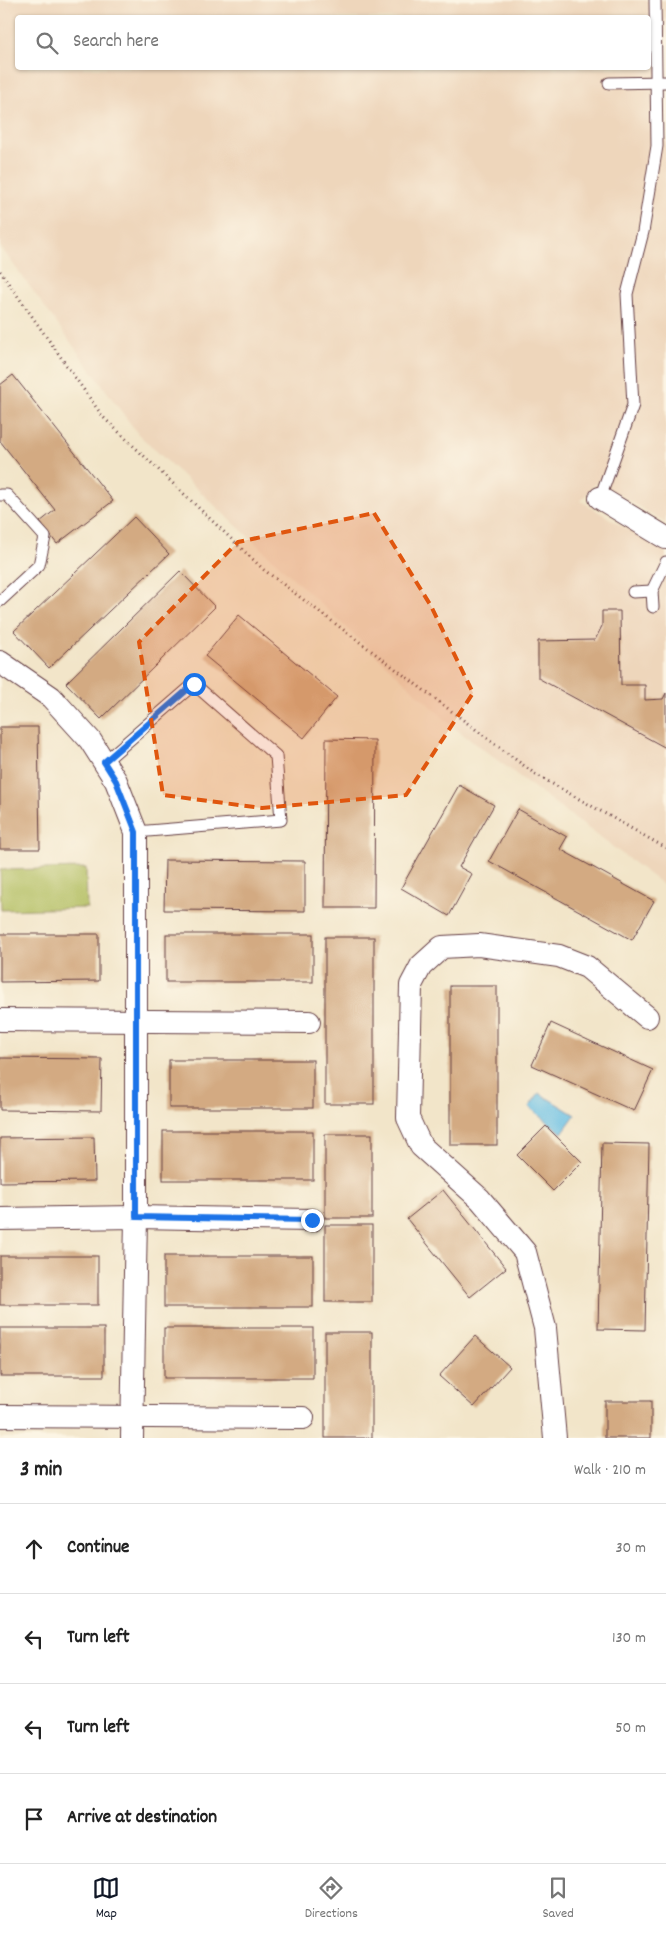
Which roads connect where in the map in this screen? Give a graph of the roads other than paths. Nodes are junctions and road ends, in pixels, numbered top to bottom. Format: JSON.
{"nodes":[{"id":1,"x":655,"y":0,"type":"edge"},
{"id":2,"x":661,"y":82,"type":"edge"},
{"id":3,"x":609,"y":83,"type":"dead end"},
{"id":4,"x":0,"y":496,"type":"edge"},
{"id":5,"x":600,"y":498,"type":"joint"},
{"id":6,"x":666,"y":538,"type":"edge"},
{"id":7,"x":666,"y":562,"type":"edge"},
{"id":8,"x":652,"y":591,"type":"junction"},
{"id":9,"x":633,"y":592,"type":"dead end"},
{"id":10,"x":0,"y":601,"type":"edge"},
{"id":11,"x":653,"y":607,"type":"dead end"},
{"id":12,"x":0,"y":662,"type":"edge"},
{"id":13,"x":104,"y":762,"type":"junction"},
{"id":14,"x":136,"y":832,"type":"junction"},
{"id":15,"x":647,"y":1018,"type":"dead end"},
{"id":16,"x":0,"y":1020,"type":"edge"},
{"id":17,"x":137,"y":1021,"type":"junction"},
{"id":18,"x":309,"y":1022,"type":"dead end"},
{"id":19,"x":136,"y":1217,"type":"junction"},
{"id":20,"x":0,"y":1219,"type":"edge"},
{"id":21,"x":312,"y":1220,"type":"dead end"},
{"id":22,"x":0,"y":1416,"type":"edge"},
{"id":23,"x":303,"y":1418,"type":"dead end"},
{"id":24,"x":132,"y":1428,"type":"edge"},
{"id":25,"x":555,"y":1438,"type":"edge"}],
"edges":[{"from":1,"to":2,"type":"lane"},
{"from":2,"to":3,"type":"lane"},
{"from":2,"to":5,"type":"lane"},
{"from":4,"to":10,"type":"lane"},
{"from":5,"to":6,"type":"street"},
{"from":7,"to":8,"type":"lane"},
{"from":8,"to":9,"type":"lane"},
{"from":8,"to":11,"type":"lane"},
{"from":12,"to":13,"type":"street"},
{"from":13,"to":14,"type":"street"},
{"from":13,"to":14,"type":"lane"},
{"from":14,"to":17,"type":"street"},
{"from":15,"to":25,"type":"street"},
{"from":16,"to":17,"type":"street"},
{"from":17,"to":18,"type":"street"},
{"from":17,"to":19,"type":"street"},
{"from":19,"to":20,"type":"street"},
{"from":19,"to":21,"type":"street"},
{"from":19,"to":24,"type":"street"},
{"from":22,"to":24,"type":"street"},
{"from":23,"to":24,"type":"street"}]}
